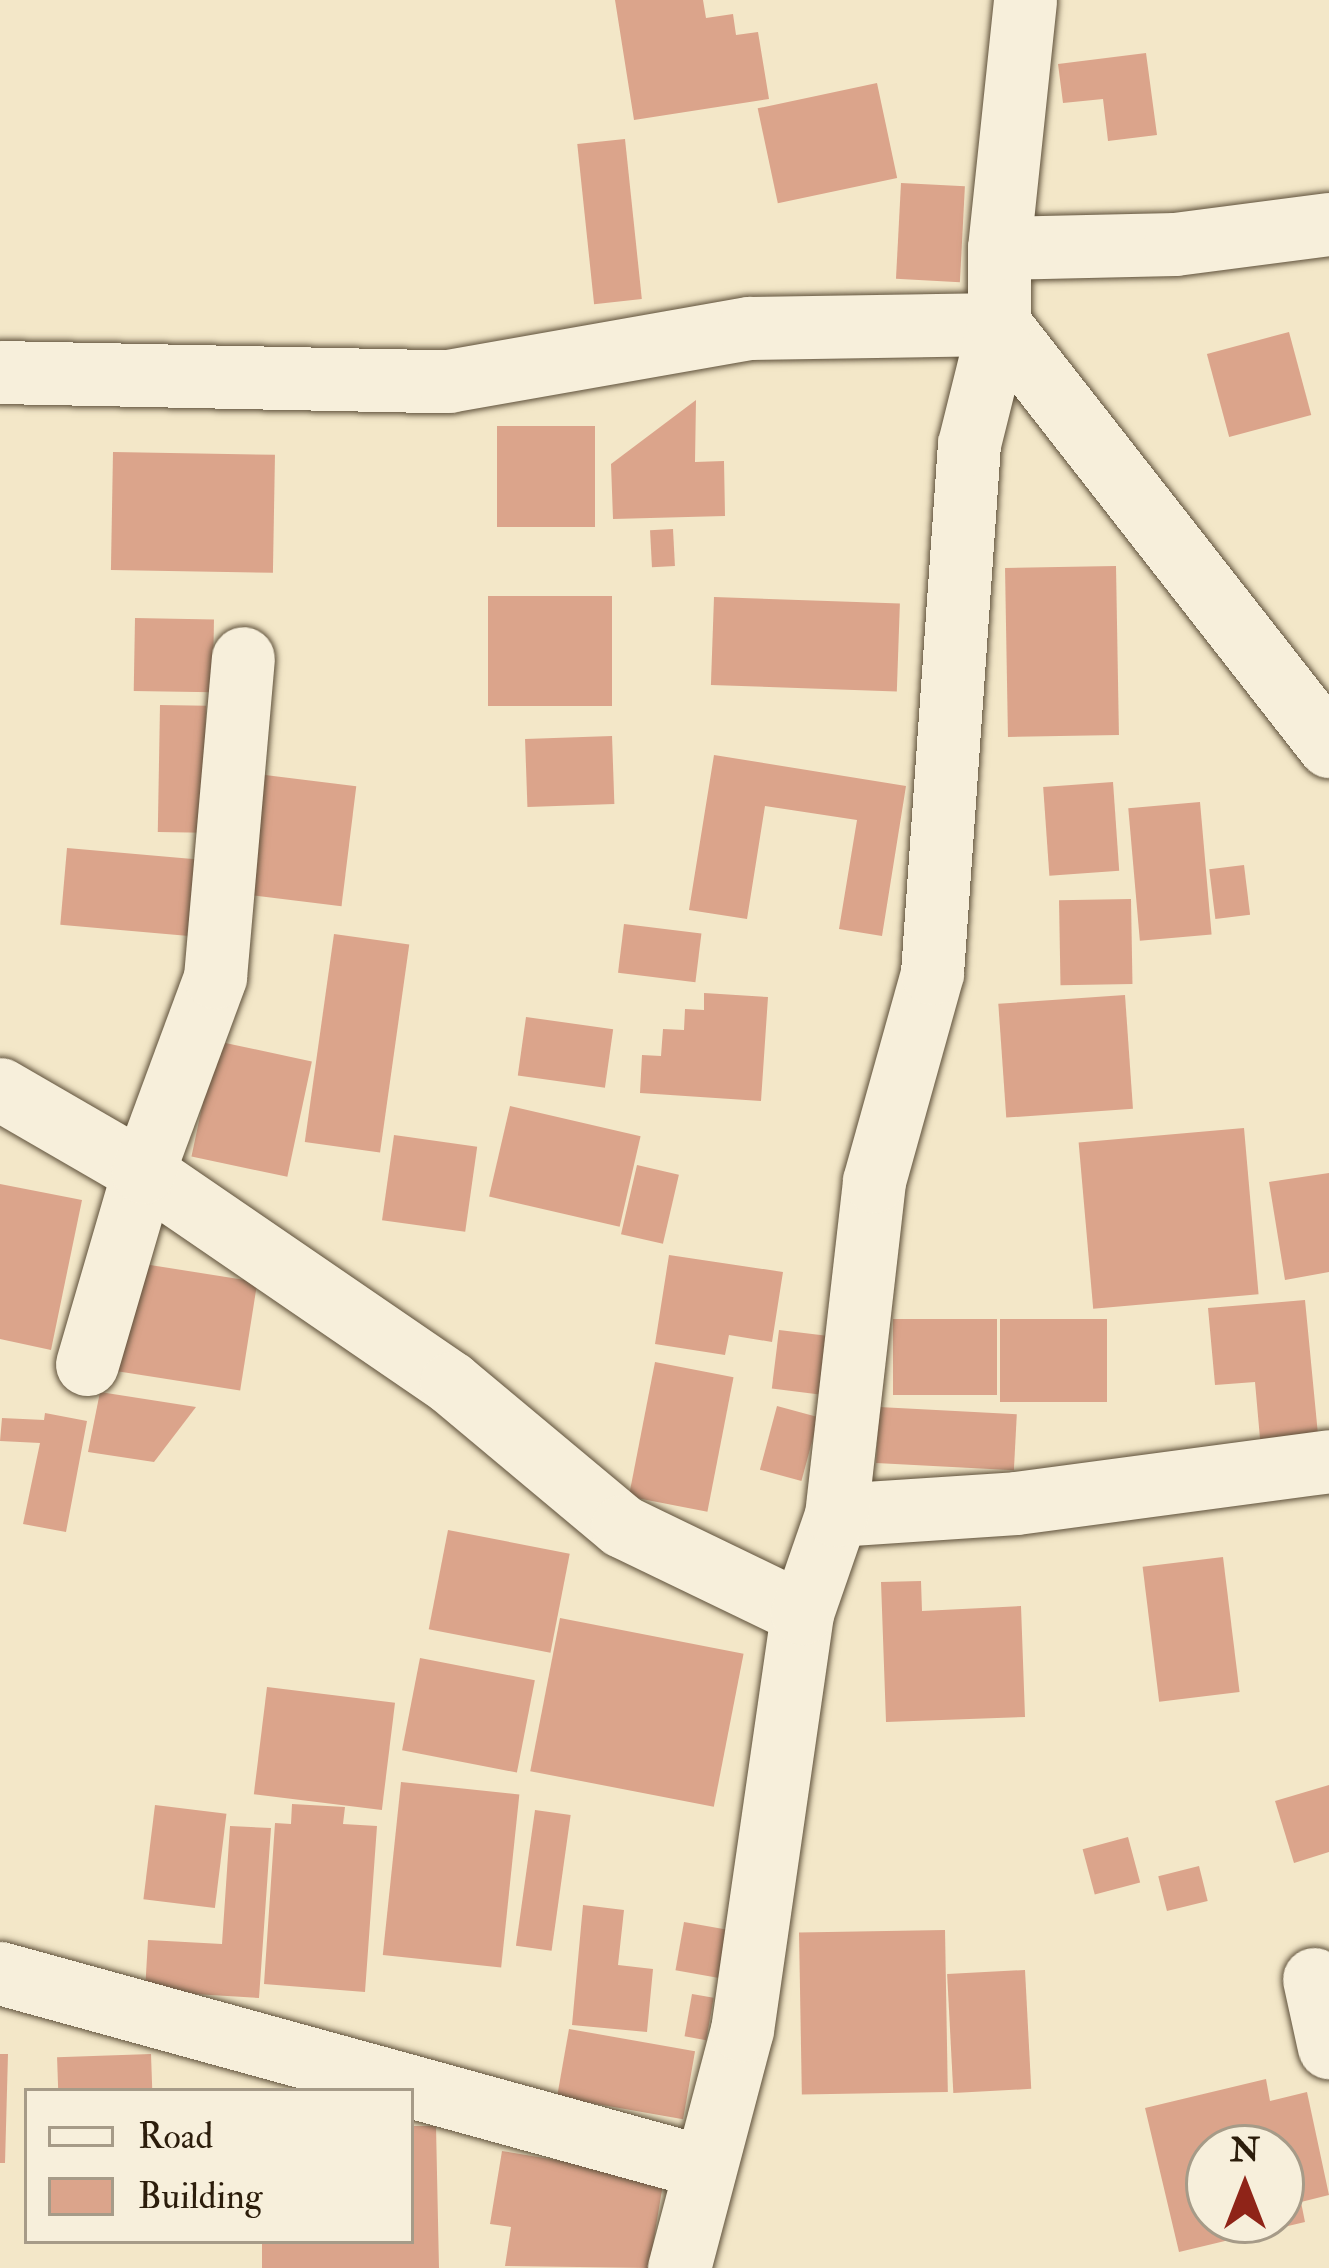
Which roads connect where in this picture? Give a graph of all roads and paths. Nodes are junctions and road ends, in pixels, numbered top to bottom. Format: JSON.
{"nodes":[{"id":1,"x":1025,"y":0,"type":"edge"},
{"id":2,"x":1329,"y":224,"type":"edge"},
{"id":3,"x":999,"y":248,"type":"junction"},
{"id":4,"x":999,"y":324,"type":"junction"},
{"id":5,"x":0,"y":372,"type":"edge"},
{"id":6,"x":243,"y":658,"type":"dead end"},
{"id":7,"x":1329,"y":746,"type":"edge"},
{"id":8,"x":0,"y":1089,"type":"edge"},
{"id":9,"x":142,"y":1172,"type":"junction"},
{"id":10,"x":87,"y":1364,"type":"dead end"},
{"id":11,"x":1329,"y":1461,"type":"edge"},
{"id":12,"x":836,"y":1515,"type":"junction"},
{"id":13,"x":802,"y":1613,"type":"junction"},
{"id":14,"x":0,"y":1973,"type":"edge"},
{"id":15,"x":1314,"y":1979,"type":"dead end"},
{"id":16,"x":1329,"y":2047,"type":"edge"},
{"id":17,"x":704,"y":2167,"type":"junction"},
{"id":18,"x":679,"y":2268,"type":"edge"}],
"edges":[{"from":1,"to":3,"type":"street"},
{"from":2,"to":3,"type":"street"},
{"from":3,"to":4,"type":"street"},
{"from":4,"to":5,"type":"street"},
{"from":4,"to":7,"type":"street"},
{"from":4,"to":12,"type":"street"},
{"from":6,"to":9,"type":"street"},
{"from":8,"to":9,"type":"street"},
{"from":9,"to":10,"type":"street"},
{"from":9,"to":13,"type":"street"},
{"from":11,"to":12,"type":"street"},
{"from":12,"to":13,"type":"street"},
{"from":13,"to":17,"type":"street"},
{"from":14,"to":17,"type":"street"},
{"from":15,"to":16,"type":"street"},
{"from":17,"to":18,"type":"street"}]}
